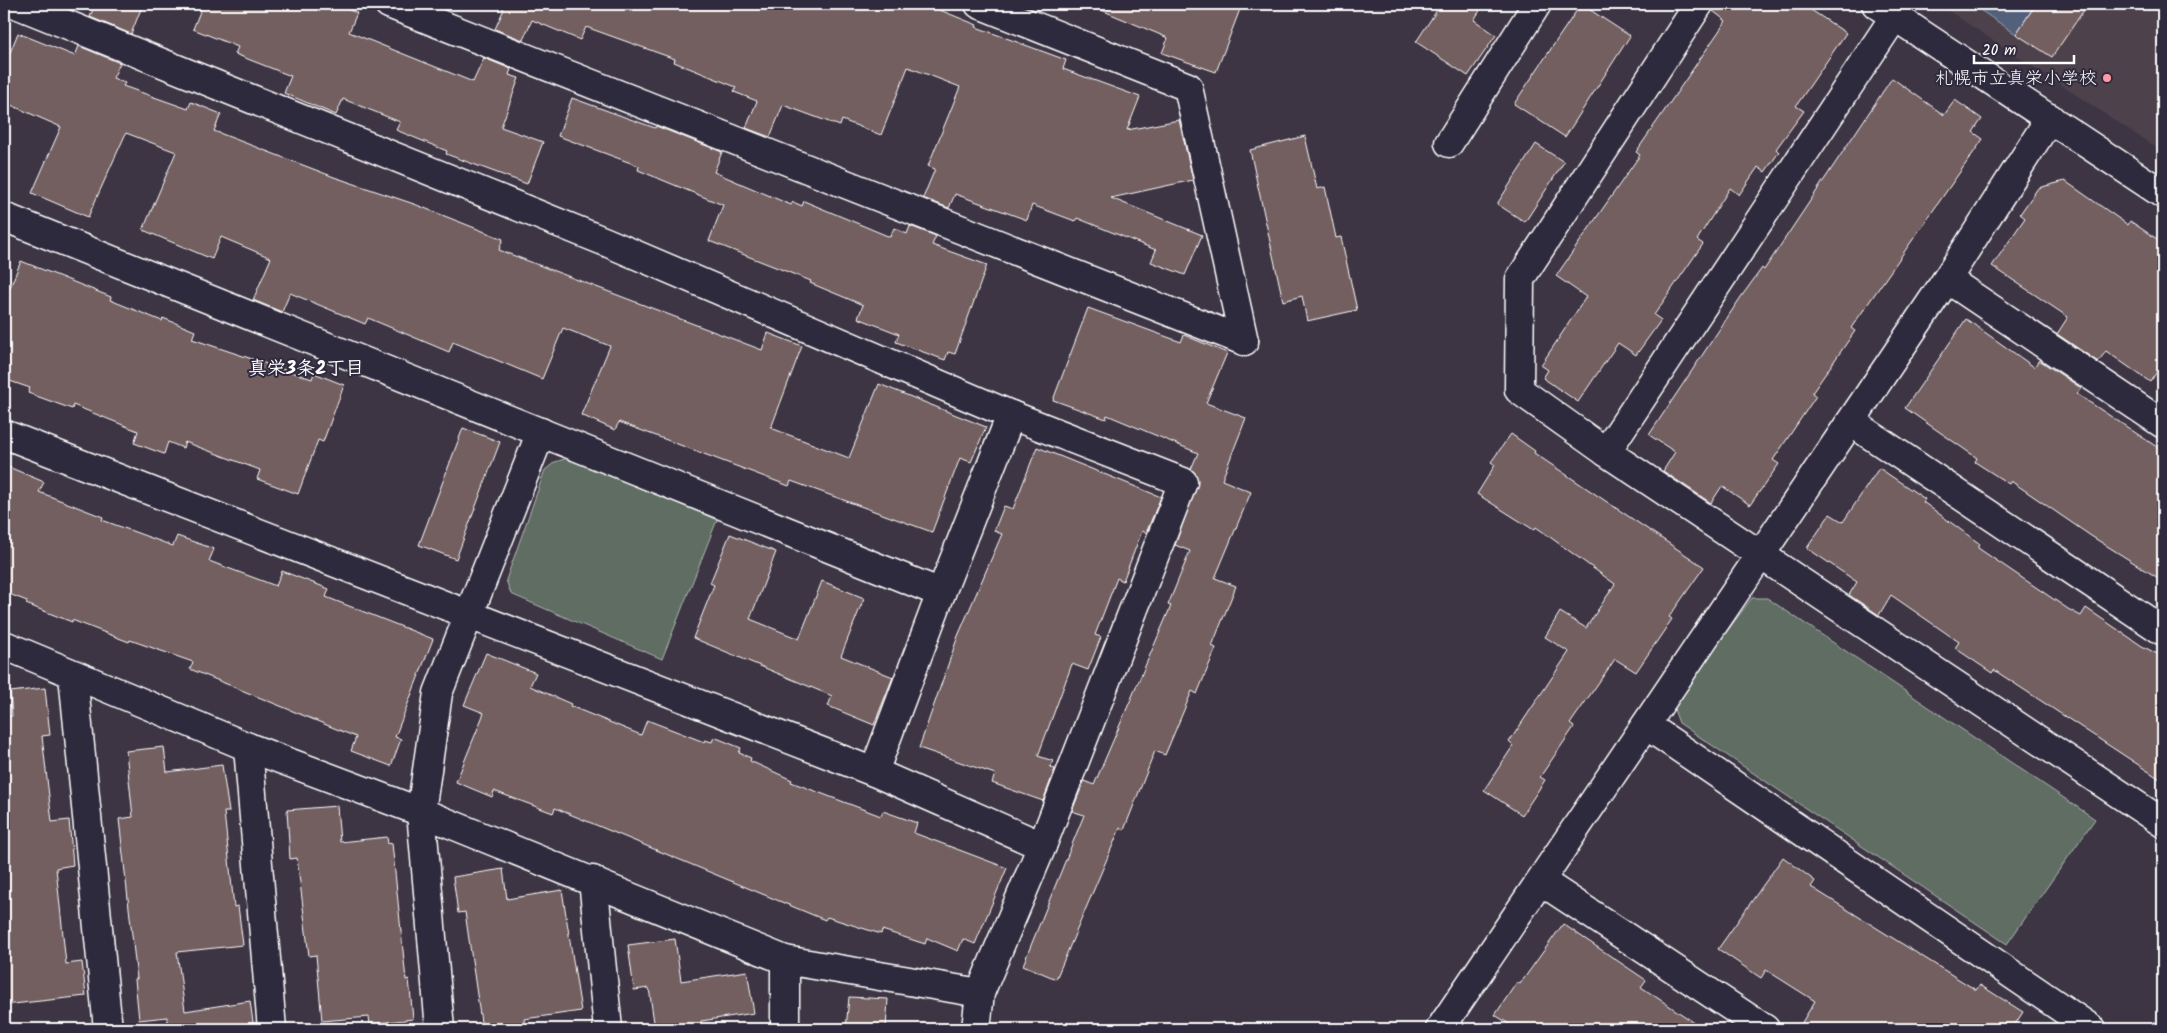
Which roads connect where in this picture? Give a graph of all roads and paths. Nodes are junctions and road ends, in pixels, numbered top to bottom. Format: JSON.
{"nodes":[{"id":1,"x":16,"y":4,"type":"edge"},
{"id":2,"x":389,"y":4,"type":"edge"},
{"id":3,"x":983,"y":4,"type":"edge"},
{"id":4,"x":1537,"y":4,"type":"edge"},
{"id":5,"x":1699,"y":4,"type":"edge"},
{"id":6,"x":1885,"y":10,"type":"edge"},
{"id":7,"x":2050,"y":118,"type":"junction"},
{"id":8,"x":1449,"y":143,"type":"dead end"},
{"id":9,"x":2163,"y":194,"type":"edge"},
{"id":10,"x":4,"y":217,"type":"edge"},
{"id":11,"x":1947,"y":279,"type":"junction"},
{"id":12,"x":1011,"y":415,"type":"junction"},
{"id":13,"x":1851,"y":422,"type":"junction"},
{"id":14,"x":2163,"y":424,"type":"edge"},
{"id":15,"x":541,"y":432,"type":"junction"},
{"id":16,"x":4,"y":434,"type":"edge"},
{"id":17,"x":1606,"y":452,"type":"junction"},
{"id":18,"x":1761,"y":555,"type":"junction"},
{"id":19,"x":941,"y":593,"type":"junction"},
{"id":20,"x":469,"y":616,"type":"junction"},
{"id":21,"x":2163,"y":631,"type":"edge"},
{"id":22,"x":4,"y":645,"type":"edge"},
{"id":23,"x":73,"y":675,"type":"junction"},
{"id":24,"x":1646,"y":725,"type":"junction"},
{"id":25,"x":248,"y":747,"type":"junction"},
{"id":26,"x":874,"y":772,"type":"junction"},
{"id":27,"x":421,"y":812,"type":"junction"},
{"id":28,"x":2163,"y":823,"type":"edge"},
{"id":29,"x":1042,"y":846,"type":"junction"},
{"id":30,"x":593,"y":880,"type":"junction"},
{"id":31,"x":1541,"y":881,"type":"junction"},
{"id":32,"x":785,"y":960,"type":"junction"},
{"id":33,"x":980,"y":993,"type":"junction"},
{"id":34,"x":108,"y":1029,"type":"edge"},
{"id":35,"x":272,"y":1029,"type":"edge"},
{"id":36,"x":440,"y":1029,"type":"edge"},
{"id":37,"x":608,"y":1029,"type":"edge"},
{"id":38,"x":786,"y":1029,"type":"edge"},
{"id":39,"x":976,"y":1029,"type":"edge"},
{"id":40,"x":1440,"y":1029,"type":"edge"},
{"id":41,"x":1765,"y":1029,"type":"edge"},
{"id":42,"x":2092,"y":1029,"type":"edge"}],
"edges":[{"from":1,"to":12,"type":"street"},
{"from":2,"to":3,"type":"street"},
{"from":4,"to":8,"type":"street"},
{"from":5,"to":17,"type":"street"},
{"from":6,"to":7,"type":"street"},
{"from":6,"to":17,"type":"street"},
{"from":7,"to":9,"type":"street"},
{"from":7,"to":11,"type":"street"},
{"from":10,"to":15,"type":"street"},
{"from":11,"to":13,"type":"street"},
{"from":11,"to":14,"type":"street"},
{"from":12,"to":19,"type":"street"},
{"from":12,"to":29,"type":"street"},
{"from":13,"to":18,"type":"street"},
{"from":13,"to":21,"type":"street"},
{"from":15,"to":19,"type":"street"},
{"from":15,"to":20,"type":"street"},
{"from":16,"to":20,"type":"street"},
{"from":17,"to":18,"type":"street"},
{"from":18,"to":24,"type":"street"},
{"from":18,"to":28,"type":"street"},
{"from":19,"to":26,"type":"street"},
{"from":20,"to":26,"type":"street"},
{"from":20,"to":27,"type":"street"},
{"from":22,"to":23,"type":"street"},
{"from":23,"to":25,"type":"street"},
{"from":23,"to":34,"type":"street"},
{"from":24,"to":31,"type":"street"},
{"from":24,"to":42,"type":"street"},
{"from":25,"to":27,"type":"street"},
{"from":25,"to":35,"type":"street"},
{"from":26,"to":29,"type":"street"},
{"from":27,"to":30,"type":"street"},
{"from":27,"to":36,"type":"street"},
{"from":29,"to":33,"type":"street"},
{"from":30,"to":32,"type":"street"},
{"from":30,"to":37,"type":"street"},
{"from":31,"to":40,"type":"street"},
{"from":31,"to":41,"type":"street"},
{"from":32,"to":33,"type":"street"},
{"from":32,"to":38,"type":"street"},
{"from":33,"to":39,"type":"street"}]}
